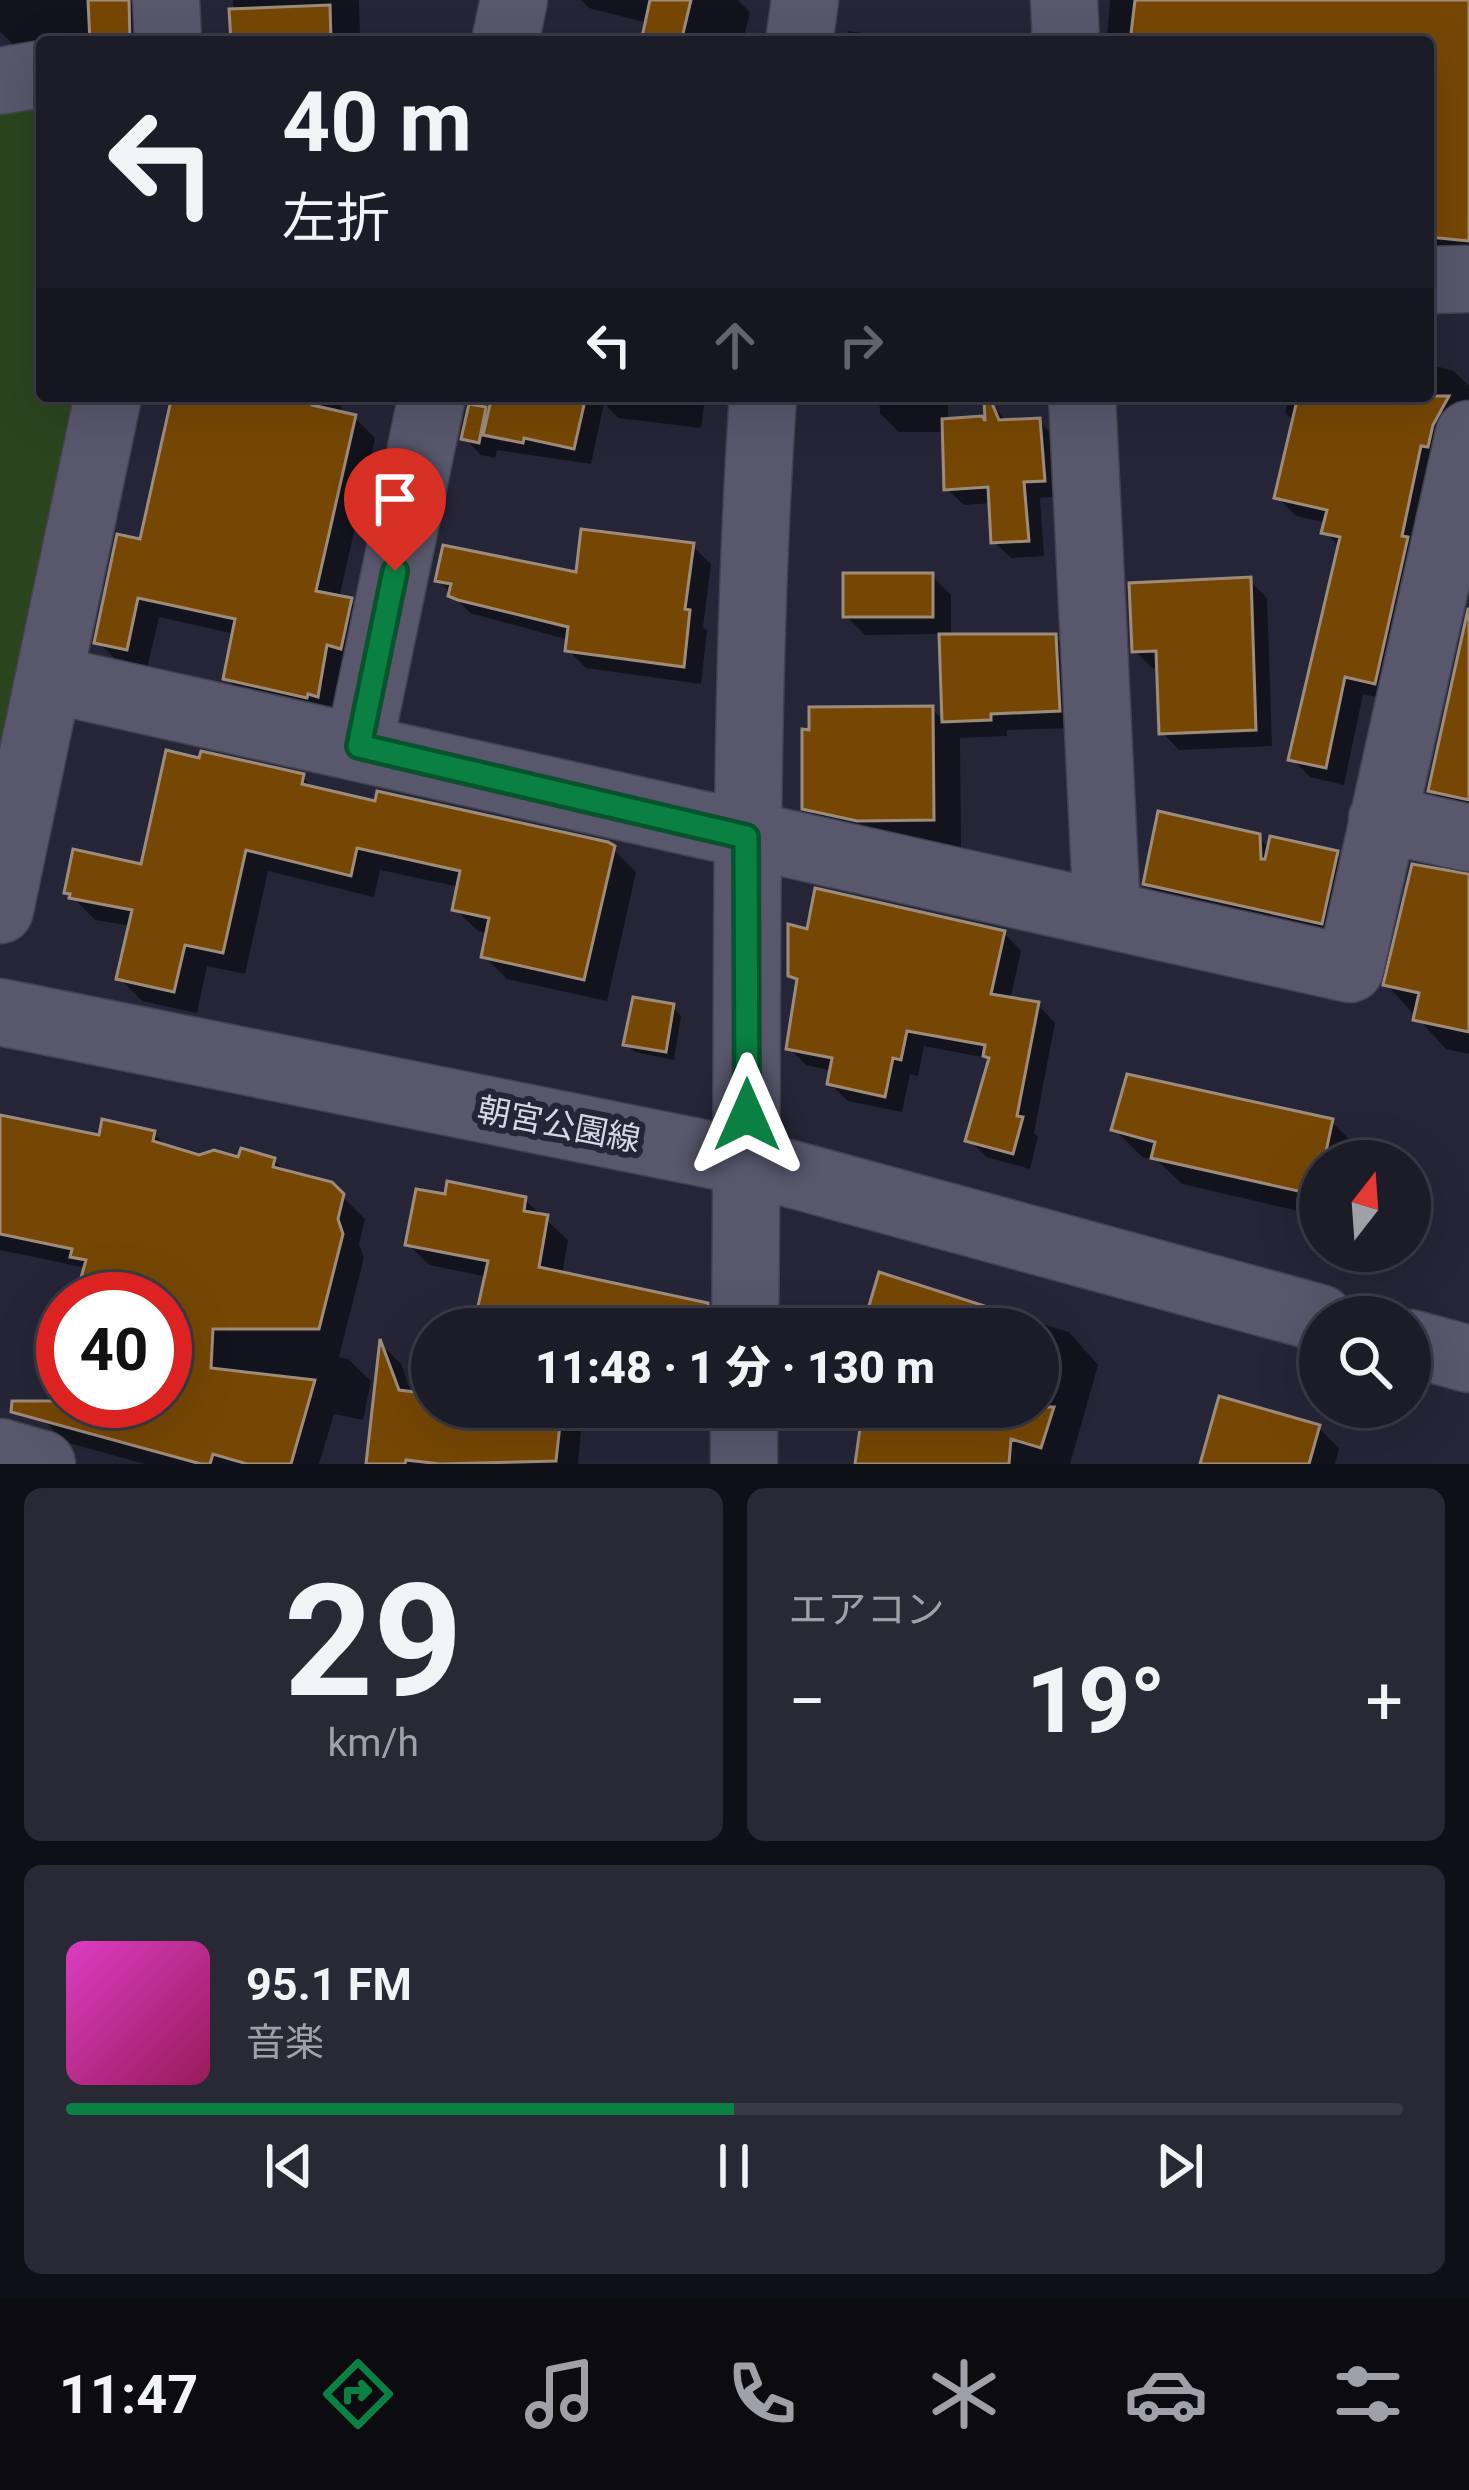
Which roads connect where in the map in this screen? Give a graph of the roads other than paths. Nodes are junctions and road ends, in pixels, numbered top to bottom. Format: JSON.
{"nodes":[{"id":1,"x":166,"y":0,"type":"edge"},
{"id":2,"x":514,"y":0,"type":"edge"},
{"id":3,"x":805,"y":0,"type":"edge"},
{"id":4,"x":1064,"y":0,"type":"edge"},
{"id":5,"x":168,"y":36,"type":"edge"},
{"id":6,"x":506,"y":36,"type":"edge"},
{"id":7,"x":800,"y":36,"type":"edge"},
{"id":8,"x":1066,"y":36,"type":"edge"},
{"id":9,"x":36,"y":75,"type":"edge"},
{"id":10,"x":0,"y":81,"type":"edge"},
{"id":11,"x":1469,"y":279,"type":"edge"},
{"id":12,"x":1434,"y":280,"type":"edge"},
{"id":13,"x":107,"y":402,"type":"edge"},
{"id":14,"x":431,"y":402,"type":"edge"},
{"id":15,"x":764,"y":402,"type":"edge"},
{"id":16,"x":1082,"y":402,"type":"edge"},
{"id":17,"x":1469,"y":434,"type":"edge"},
{"id":18,"x":1451,"y":601,"type":"edge"},
{"id":19,"x":49,"y":680,"type":"junction"},
{"id":20,"x":359,"y":746,"type":"junction"},
{"id":21,"x":1382,"y":819,"type":"junction"},
{"id":22,"x":746,"y":837,"type":"junction"},
{"id":23,"x":1469,"y":838,"type":"edge"},
{"id":24,"x":0,"y":910,"type":"edge"},
{"id":25,"x":1107,"y":914,"type":"junction"},
{"id":26,"x":0,"y":1012,"type":"edge"},
{"id":27,"x":747,"y":1162,"type":"junction"},
{"id":28,"x":745,"y":1308,"type":"edge"},
{"id":29,"x":1299,"y":1312,"type":"edge"},
{"id":30,"x":1431,"y":1349,"type":"edge"},
{"id":31,"x":1469,"y":1359,"type":"edge"},
{"id":32,"x":744,"y":1428,"type":"edge"},
{"id":33,"x":0,"y":1452,"type":"edge"},
{"id":34,"x":42,"y":1464,"type":"edge"},
{"id":35,"x":744,"y":1464,"type":"edge"}],
"edges":[{"from":1,"to":5,"type":"street"},
{"from":2,"to":6,"type":"street"},
{"from":3,"to":7,"type":"street"},
{"from":4,"to":8,"type":"street"},
{"from":9,"to":10,"type":"street"},
{"from":11,"to":12,"type":"street"},
{"from":13,"to":19,"type":"street"},
{"from":14,"to":20,"type":"street"},
{"from":15,"to":22,"type":"street"},
{"from":16,"to":25,"type":"street"},
{"from":17,"to":18,"type":"street"},
{"from":18,"to":21,"type":"street"},
{"from":19,"to":20,"type":"street"},
{"from":19,"to":24,"type":"street"},
{"from":20,"to":22,"type":"street"},
{"from":21,"to":23,"type":"street"},
{"from":21,"to":25,"type":"street"},
{"from":22,"to":25,"type":"street"},
{"from":22,"to":27,"type":"street"},
{"from":26,"to":27,"type":"street","name":"朝宮公園線"},
{"from":27,"to":28,"type":"street"},
{"from":27,"to":29,"type":"street","name":"朝宮公園線"},
{"from":30,"to":31,"type":"street"},
{"from":32,"to":35,"type":"street"},
{"from":33,"to":34,"type":"street"}]}
